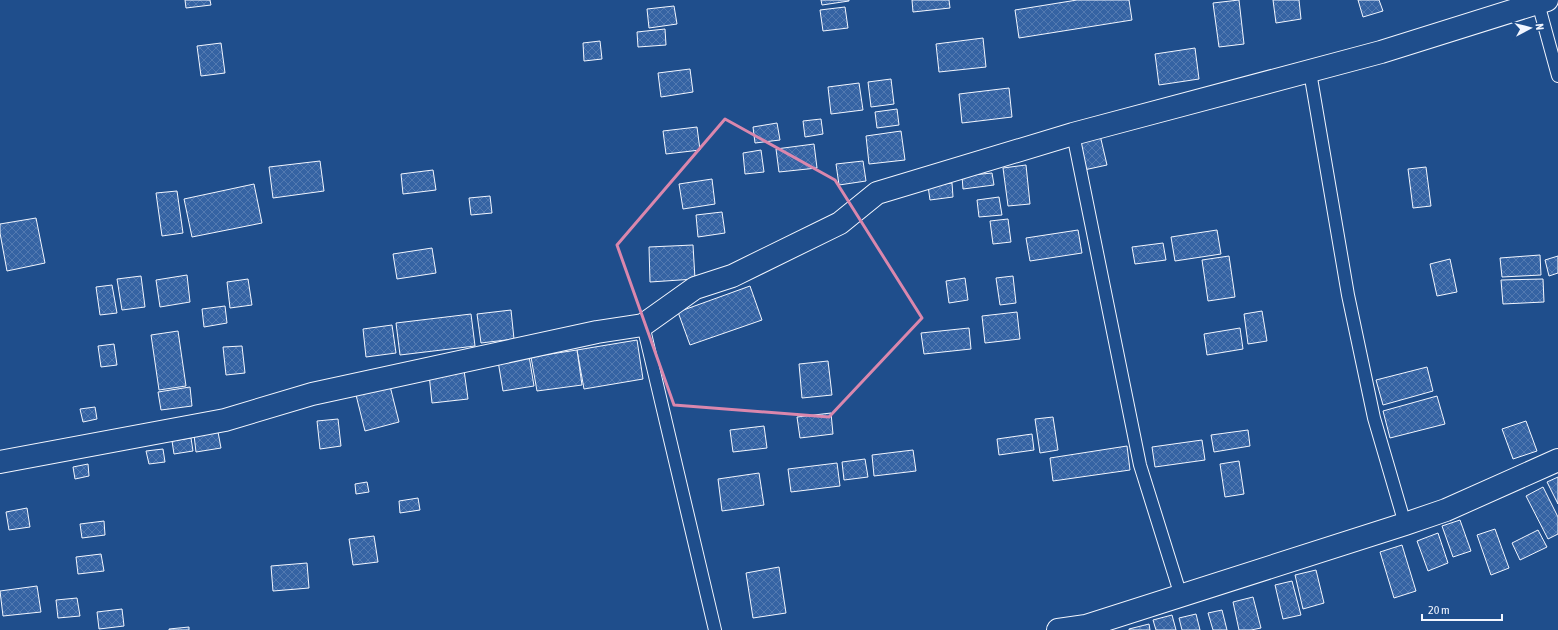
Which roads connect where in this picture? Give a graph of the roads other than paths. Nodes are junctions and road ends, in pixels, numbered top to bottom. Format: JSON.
{"nodes":[{"id":1,"x":1543,"y":2,"type":"edge"},
{"id":2,"x":1310,"y":72,"type":"junction"},
{"id":3,"x":1558,"y":76,"type":"edge"},
{"id":4,"x":1073,"y":134,"type":"junction"},
{"id":5,"x":643,"y":325,"type":"junction"},
{"id":6,"x":1558,"y":460,"type":"edge"},
{"id":7,"x":0,"y":462,"type":"edge"},
{"id":8,"x":1405,"y":524,"type":"junction"},
{"id":9,"x":1181,"y":596,"type":"junction"},
{"id":10,"x":714,"y":630,"type":"edge"},
{"id":11,"x":1058,"y":630,"type":"edge"}],
"edges":[{"from":1,"to":2,"type":"street"},
{"from":1,"to":3,"type":"lane"},
{"from":2,"to":4,"type":"street"},
{"from":2,"to":8,"type":"lane"},
{"from":4,"to":5,"type":"street"},
{"from":4,"to":9,"type":"lane"},
{"from":5,"to":7,"type":"street"},
{"from":5,"to":10,"type":"lane"},
{"from":6,"to":8,"type":"street"},
{"from":8,"to":9,"type":"street"},
{"from":9,"to":11,"type":"street"}]}
